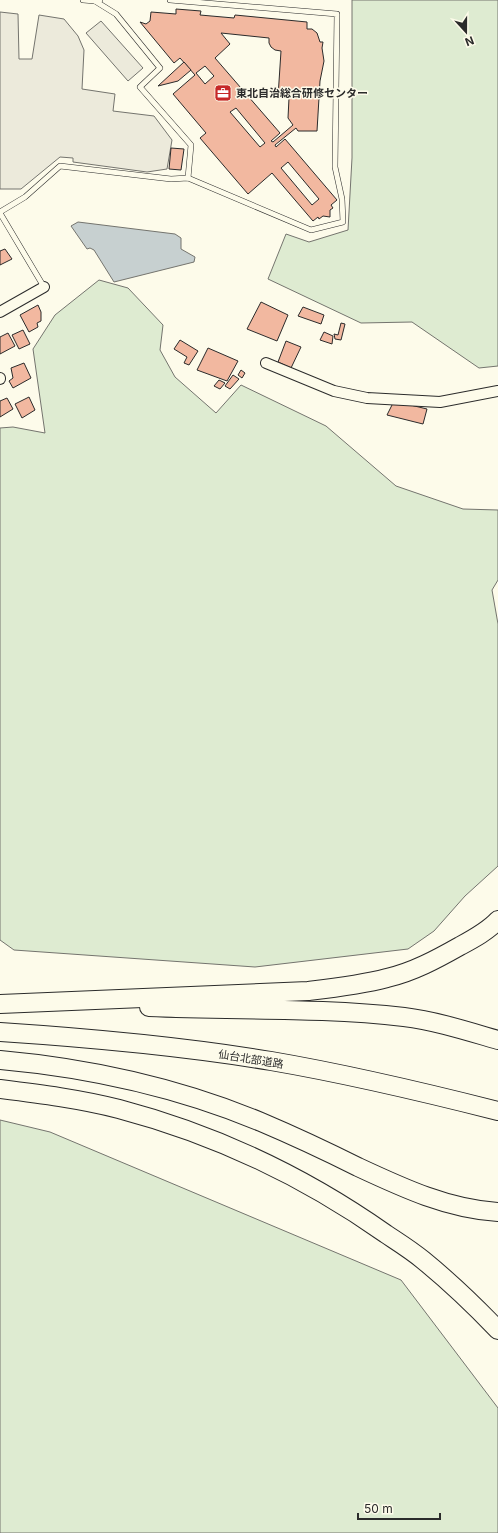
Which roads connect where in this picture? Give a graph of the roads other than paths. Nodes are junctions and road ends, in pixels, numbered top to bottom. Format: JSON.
{"nodes":[{"id":1,"x":83,"y":0,"type":"edge"},
{"id":2,"x":170,"y":0,"type":"edge"},
{"id":3,"x":98,"y":1,"type":"edge"},
{"id":4,"x":188,"y":178,"type":"junction"},
{"id":5,"x":0,"y":213,"type":"edge"},
{"id":6,"x":44,"y":287,"type":"joint"},
{"id":7,"x":0,"y":312,"type":"edge"},
{"id":8,"x":266,"y":364,"type":"dead end"},
{"id":9,"x":498,"y":391,"type":"edge"},
{"id":10,"x":498,"y":920,"type":"edge"},
{"id":11,"x":28,"y":1003,"type":"junction"},
{"id":12,"x":0,"y":1004,"type":"edge"},
{"id":13,"x":0,"y":1032,"type":"edge"},
{"id":14,"x":498,"y":1040,"type":"edge"},
{"id":15,"x":0,"y":1060,"type":"edge"},
{"id":16,"x":0,"y":1089,"type":"edge"},
{"id":17,"x":498,"y":1111,"type":"edge"},
{"id":18,"x":498,"y":1212,"type":"edge"},
{"id":19,"x":498,"y":1330,"type":"edge"}],
"edges":[{"from":1,"to":3,"type":"lane"},
{"from":2,"to":4,"type":"lane"},
{"from":3,"to":4,"type":"lane"},
{"from":4,"to":5,"type":"lane"},
{"from":5,"to":6,"type":"lane"},
{"from":6,"to":7,"type":"street"},
{"from":8,"to":9,"type":"street"},
{"from":10,"to":11,"type":"highway"},
{"from":11,"to":12,"type":"highway"},
{"from":11,"to":14,"type":"highway"},
{"from":13,"to":17,"type":"highway","name":"仙台北部道路"},
{"from":15,"to":18,"type":"highway"},
{"from":16,"to":19,"type":"highway"}]}
